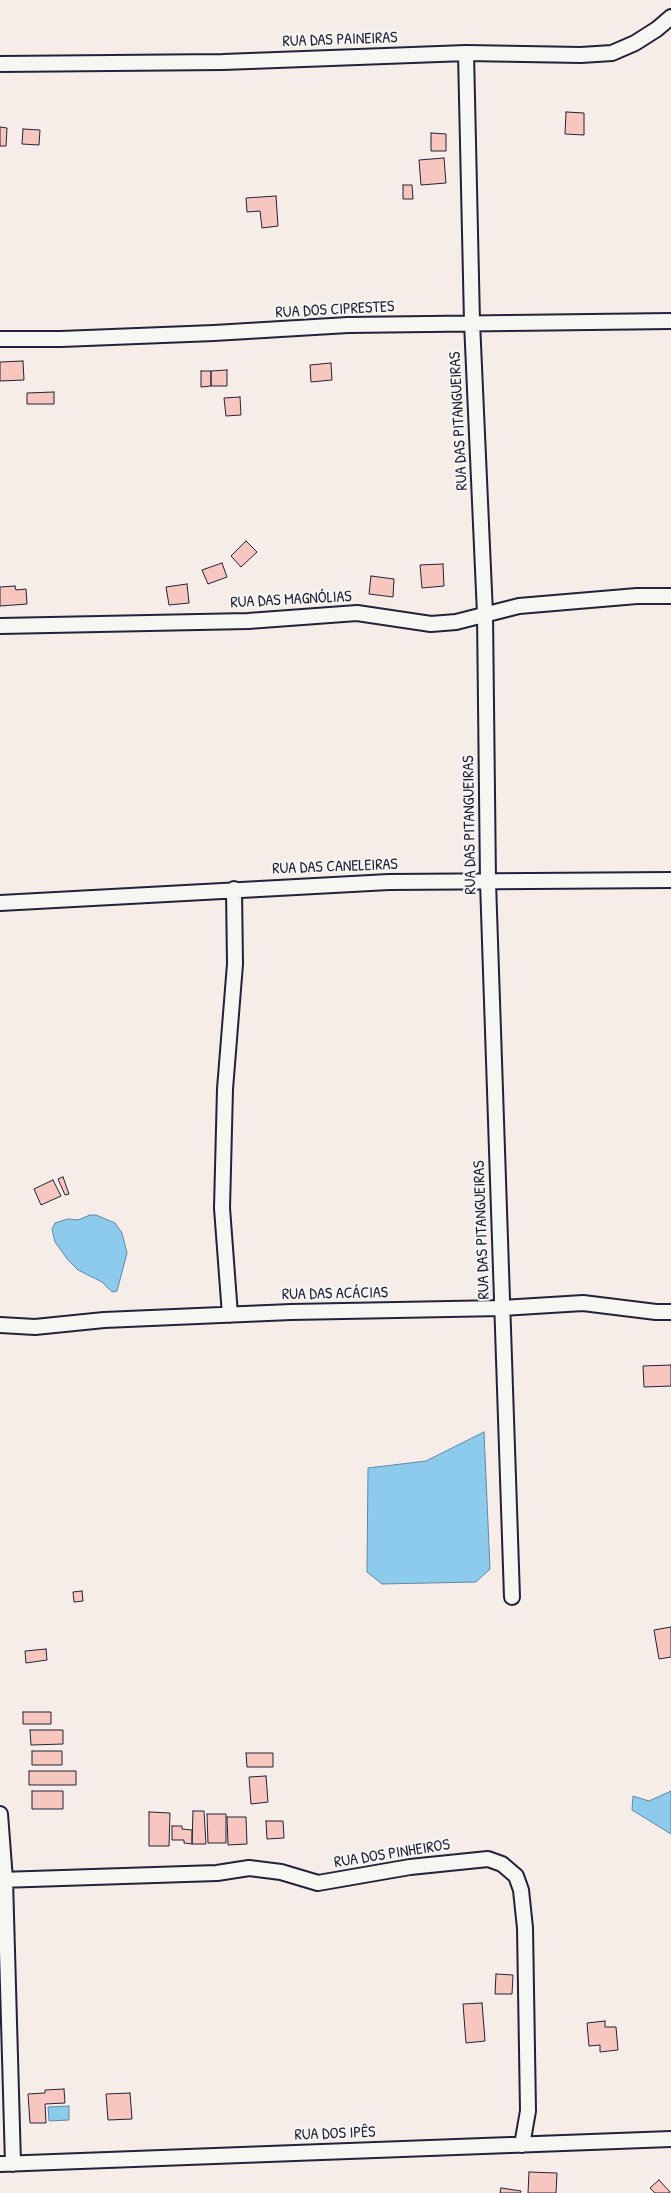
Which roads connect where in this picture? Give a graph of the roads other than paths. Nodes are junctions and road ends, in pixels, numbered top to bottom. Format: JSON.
{"nodes":[{"id":1,"x":671,"y":17,"type":"edge"},
{"id":2,"x":466,"y":53,"type":"junction"},
{"id":3,"x":0,"y":64,"type":"edge"},
{"id":4,"x":671,"y":320,"type":"edge"},
{"id":5,"x":472,"y":322,"type":"junction"},
{"id":6,"x":0,"y":339,"type":"edge"},
{"id":7,"x":671,"y":596,"type":"edge"},
{"id":8,"x":485,"y":614,"type":"junction"},
{"id":9,"x":0,"y":626,"type":"edge"},
{"id":10,"x":671,"y":880,"type":"edge"},
{"id":11,"x":488,"y":882,"type":"junction"},
{"id":12,"x":234,"y":889,"type":"junction"},
{"id":13,"x":0,"y":902,"type":"edge"},
{"id":14,"x":502,"y":1308,"type":"junction"},
{"id":15,"x":671,"y":1312,"type":"edge"},
{"id":16,"x":230,"y":1315,"type":"junction"},
{"id":17,"x":0,"y":1325,"type":"edge"},
{"id":18,"x":512,"y":1597,"type":"dead end"},
{"id":19,"x":0,"y":1814,"type":"edge"},
{"id":20,"x":2,"y":1880,"type":"edge"},
{"id":21,"x":671,"y":2139,"type":"edge"},
{"id":22,"x":522,"y":2144,"type":"junction"},
{"id":23,"x":6,"y":2164,"type":"edge"}],
"edges":[{"from":1,"to":2,"type":"street","name":"RUA DAS PAINEIRAS"},
{"from":2,"to":3,"type":"street","name":"RUA DAS PAINEIRAS"},
{"from":2,"to":5,"type":"street","name":"RUA DAS PITANGUEIRAS"},
{"from":4,"to":5,"type":"street","name":"RUA DOS CIPRESTES"},
{"from":5,"to":6,"type":"street","name":"RUA DOS CIPRESTES"},
{"from":5,"to":8,"type":"street","name":"RUA DAS PITANGUEIRAS"},
{"from":7,"to":8,"type":"street","name":"RUA DAS MAGNÓLIAS"},
{"from":8,"to":9,"type":"street","name":"RUA DAS MAGNÓLIAS"},
{"from":8,"to":11,"type":"street","name":"RUA DAS PITANGUEIRAS"},
{"from":10,"to":11,"type":"street","name":"RUA DAS CANELEIRAS"},
{"from":11,"to":12,"type":"street","name":"RUA DAS CANELEIRAS"},
{"from":11,"to":14,"type":"street","name":"RUA DAS PITANGUEIRAS"},
{"from":12,"to":13,"type":"street","name":"RUA DAS CANELEIRAS"},
{"from":12,"to":16,"type":"street"},
{"from":14,"to":15,"type":"street","name":"RUA DAS ACÁCIAS"},
{"from":14,"to":16,"type":"street","name":"RUA DAS ACÁCIAS"},
{"from":14,"to":18,"type":"street","name":"RUA DAS PITANGUEIRAS"},
{"from":16,"to":17,"type":"street","name":"RUA DAS ACÁCIAS"},
{"from":19,"to":20,"type":"street"},
{"from":20,"to":22,"type":"street","name":"RUA DOS PINHEIROS"},
{"from":20,"to":23,"type":"street"},
{"from":21,"to":22,"type":"street","name":"RUA DOS IPÊS"},
{"from":22,"to":23,"type":"street","name":"RUA DOS IPÊS"}]}
